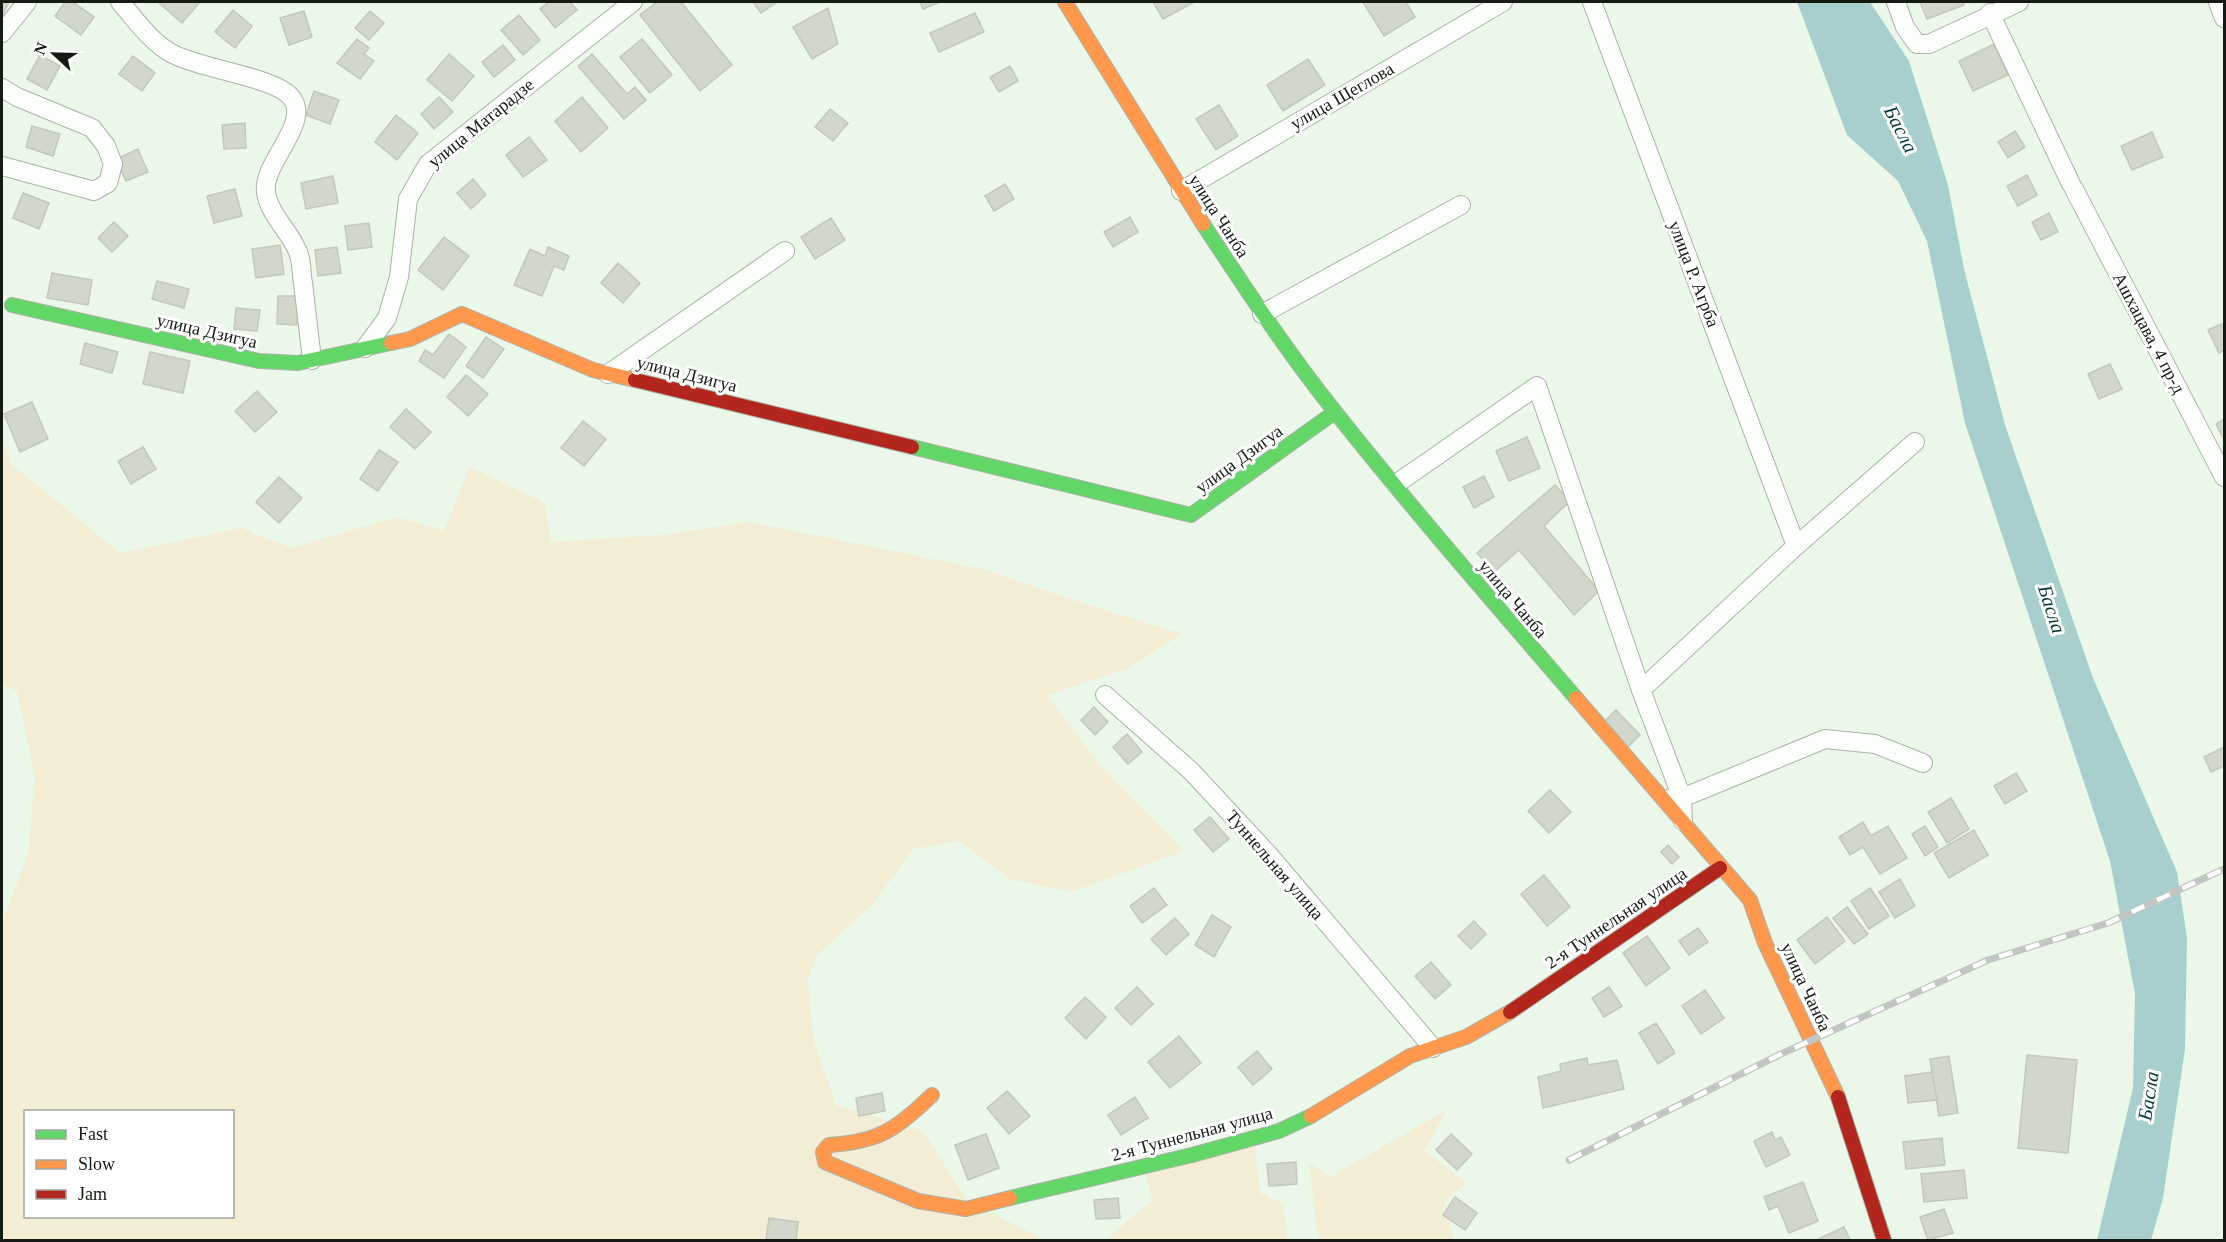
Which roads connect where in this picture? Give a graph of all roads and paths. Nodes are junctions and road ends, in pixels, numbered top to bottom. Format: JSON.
{"nodes":[{"id":1,"x":27,"y":2,"type":"edge"},
{"id":2,"x":120,"y":2,"type":"edge"},
{"id":3,"x":633,"y":2,"type":"edge"},
{"id":4,"x":1065,"y":2,"type":"edge"},
{"id":5,"x":1503,"y":2,"type":"edge"},
{"id":6,"x":1592,"y":2,"type":"edge"},
{"id":7,"x":1896,"y":2,"type":"edge"},
{"id":8,"x":2019,"y":2,"type":"edge"},
{"id":9,"x":2218,"y":2,"type":"edge"},
{"id":10,"x":1472,"y":9,"type":"edge"},
{"id":11,"x":1990,"y":13,"type":"junction"},
{"id":12,"x":2224,"y":18,"type":"edge"},
{"id":13,"x":2,"y":33,"type":"edge"},
{"id":14,"x":2,"y":88,"type":"edge"},
{"id":15,"x":2,"y":166,"type":"edge"},
{"id":16,"x":1181,"y":191,"type":"junction"},
{"id":17,"x":1461,"y":205,"type":"dead end"},
{"id":18,"x":785,"y":251,"type":"dead end"},
{"id":19,"x":12,"y":305,"type":"dead end"},
{"id":20,"x":1262,"y":314,"type":"junction"},
{"id":21,"x":365,"y":348,"type":"junction"},
{"id":22,"x":312,"y":360,"type":"junction"},
{"id":23,"x":608,"y":374,"type":"junction"},
{"id":24,"x":1335,"y":412,"type":"junction"},
{"id":25,"x":1915,"y":442,"type":"dead end"},
{"id":26,"x":2224,"y":477,"type":"edge"},
{"id":27,"x":1396,"y":484,"type":"junction"},
{"id":28,"x":1796,"y":546,"type":"junction"},
{"id":29,"x":1641,"y":690,"type":"junction"},
{"id":30,"x":1105,"y":695,"type":"dead end"},
{"id":31,"x":1923,"y":763,"type":"dead end"},
{"id":32,"x":1662,"y":797,"type":"junction"},
{"id":33,"x":1682,"y":798,"type":"junction"},
{"id":34,"x":1683,"y":821,"type":"junction"},
{"id":35,"x":1720,"y":868,"type":"junction"},
{"id":36,"x":1433,"y":1048,"type":"junction"},
{"id":37,"x":932,"y":1095,"type":"dead end"},
{"id":38,"x":1884,"y":1240,"type":"edge"}],
"edges":[{"from":1,"to":13,"type":"street"},
{"from":2,"to":22,"type":"street"},
{"from":3,"to":21,"type":"street","name":"улица Матарадзе"},
{"from":4,"to":16,"type":"street","name":"улица Чанба"},
{"from":5,"to":10,"type":"street","name":"улица Щеглова"},
{"from":6,"to":28,"type":"street","name":"улица Р. Агрба"},
{"from":7,"to":11,"type":"street"},
{"from":8,"to":11,"type":"street"},
{"from":9,"to":12,"type":"street"},
{"from":10,"to":16,"type":"street","name":"улица Щеглова"},
{"from":11,"to":26,"type":"street","name":"Ашхацава, 4 пр-д"},
{"from":14,"to":15,"type":"street"},
{"from":16,"to":20,"type":"street","name":"улица Чанба"},
{"from":17,"to":20,"type":"street"},
{"from":18,"to":23,"type":"street"},
{"from":19,"to":22,"type":"street","name":"улица Дзигуа"},
{"from":20,"to":24,"type":"street","name":"улица Чанба"},
{"from":21,"to":22,"type":"street","name":"улица Дзигуа"},
{"from":21,"to":23,"type":"street","name":"улица Дзигуа"},
{"from":23,"to":24,"type":"street","name":"улица Дзигуа"},
{"from":24,"to":27,"type":"street","name":"улица Чанба"},
{"from":25,"to":28,"type":"street"},
{"from":27,"to":29,"type":"street"},
{"from":27,"to":32,"type":"street","name":"улица Чанба"},
{"from":28,"to":29,"type":"street"},
{"from":29,"to":33,"type":"street"},
{"from":30,"to":36,"type":"street","name":"Туннельная улица"},
{"from":31,"to":33,"type":"street"},
{"from":32,"to":33,"type":"street"},
{"from":32,"to":34,"type":"street","name":"улица Чанба"},
{"from":33,"to":34,"type":"street"},
{"from":34,"to":35,"type":"street","name":"улица Чанба"},
{"from":35,"to":36,"type":"street","name":"2-я Туннельная улица"},
{"from":35,"to":38,"type":"street","name":"улица Чанба"},
{"from":36,"to":37,"type":"street","name":"2-я Туннельная улица"}]}
